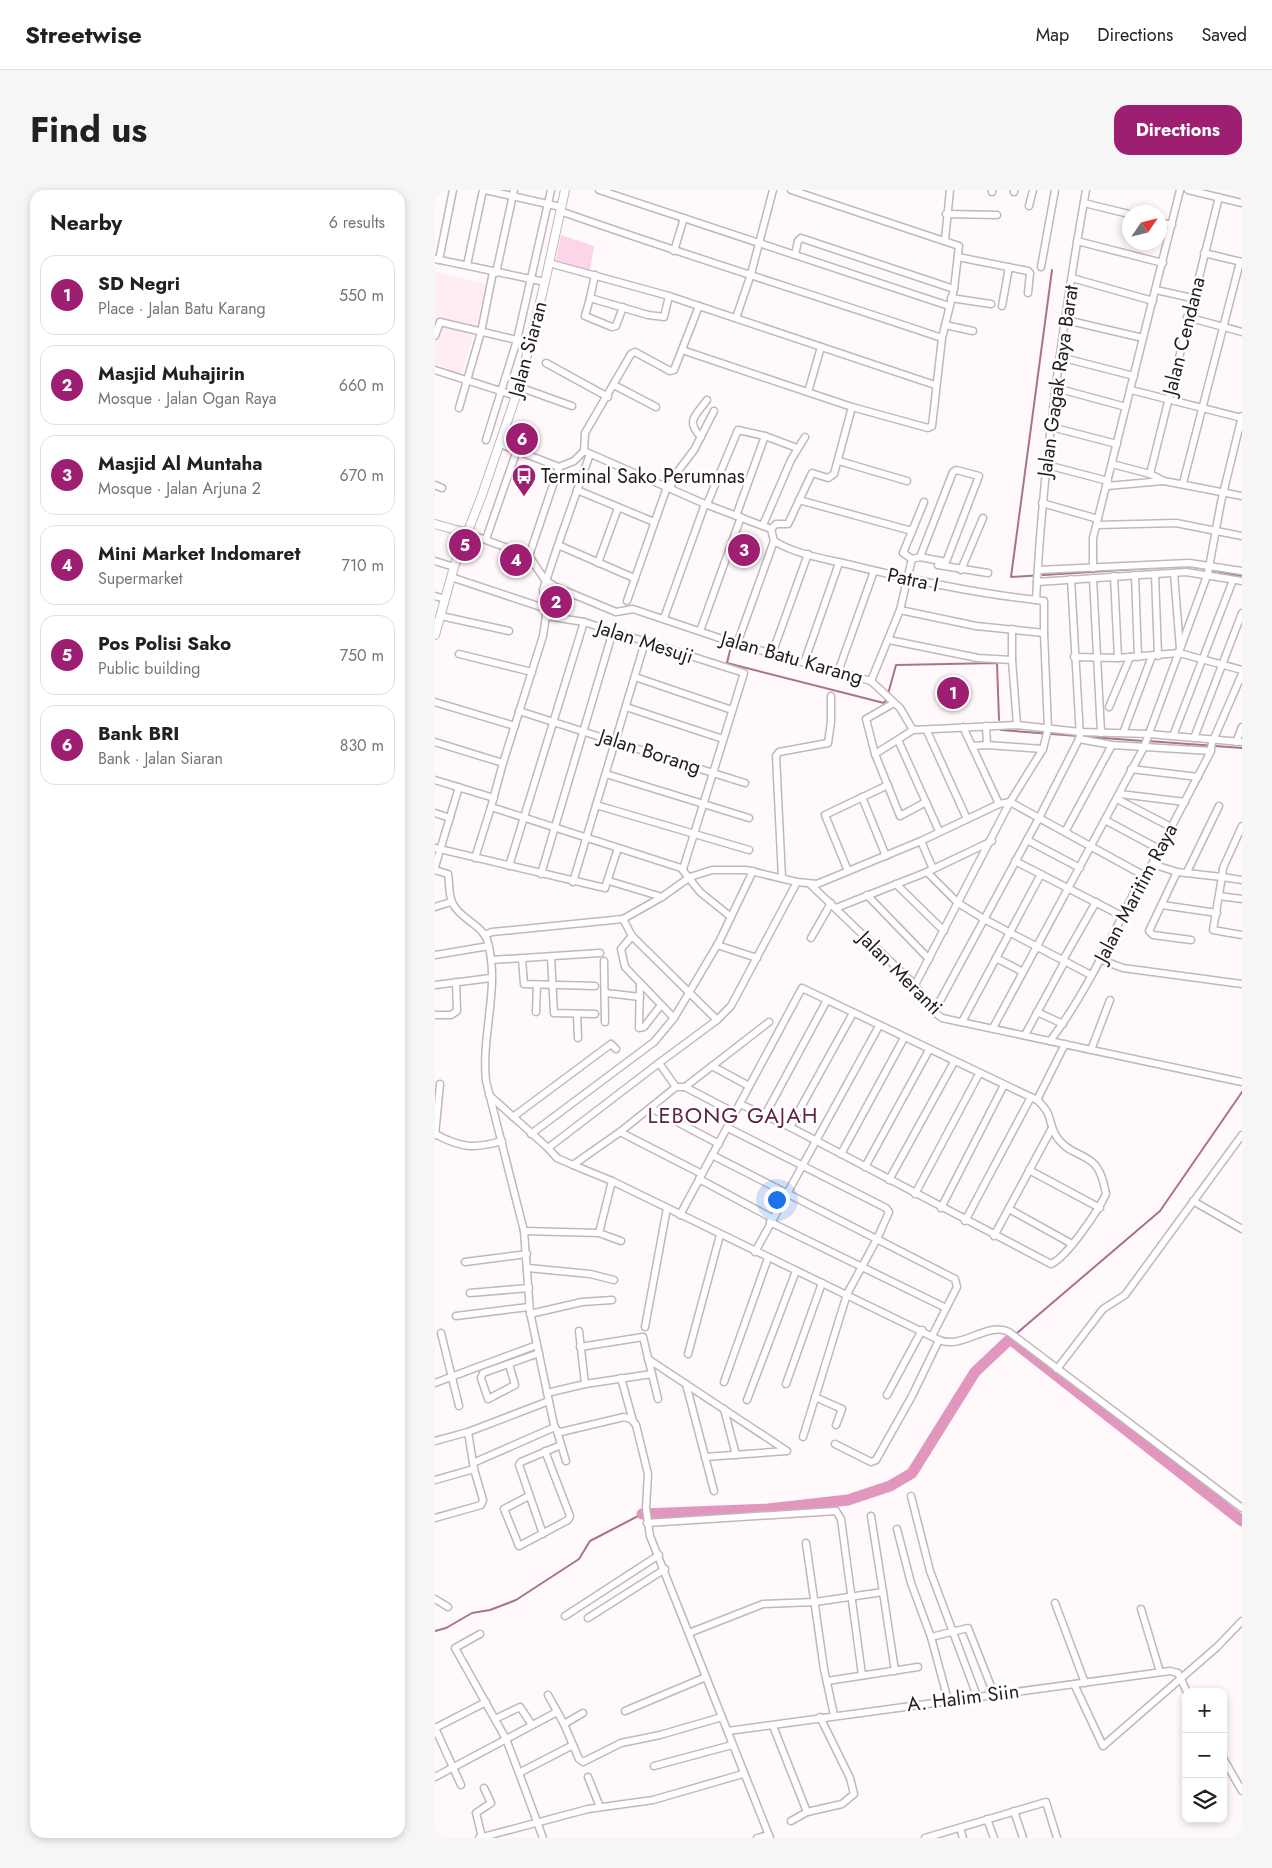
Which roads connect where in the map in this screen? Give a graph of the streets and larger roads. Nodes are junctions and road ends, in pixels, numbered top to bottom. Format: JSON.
{"nodes":[{"id":1,"x":453,"y":190,"type":"edge"},
{"id":2,"x":484,"y":190,"type":"edge"},
{"id":3,"x":551,"y":190,"type":"edge"},
{"id":4,"x":565,"y":190,"type":"edge"},
{"id":5,"x":599,"y":190,"type":"edge"},
{"id":6,"x":773,"y":190,"type":"edge"},
{"id":7,"x":791,"y":190,"type":"edge"},
{"id":8,"x":950,"y":190,"type":"edge"},
{"id":9,"x":1033,"y":190,"type":"edge"},
{"id":10,"x":1055,"y":190,"type":"edge"},
{"id":11,"x":1086,"y":190,"type":"edge"},
{"id":12,"x":1180,"y":190,"type":"edge"},
{"id":13,"x":1188,"y":190,"type":"edge"},
{"id":14,"x":513,"y":193,"type":"edge"},
{"id":15,"x":1219,"y":197,"type":"junction"},
{"id":16,"x":1083,"y":202,"type":"junction"},
{"id":17,"x":1242,"y":203,"type":"edge"},
{"id":18,"x":548,"y":204,"type":"junction"},
{"id":19,"x":1029,"y":206,"type":"dead end"},
{"id":20,"x":561,"y":209,"type":"junction"},
{"id":21,"x":1122,"y":212,"type":"edge"},
{"id":22,"x":946,"y":214,"type":"junction"},
{"id":23,"x":997,"y":215,"type":"dead end"},
{"id":24,"x":684,"y":218,"type":"junction"},
{"id":25,"x":1167,"y":224,"type":"edge"},
{"id":26,"x":1172,"y":225,"type":"junction"},
{"id":27,"x":945,"y":240,"type":"junction"},
{"id":28,"x":1077,"y":241,"type":"junction"},
{"id":29,"x":759,"y":242,"type":"junction"},
{"id":30,"x":674,"y":251,"type":"junction"},
{"id":31,"x":1204,"y":252,"type":"junction"},
{"id":32,"x":795,"y":255,"type":"junction"},
{"id":33,"x":958,"y":257,"type":"junction"},
{"id":34,"x":437,"y":260,"type":"edge"},
{"id":35,"x":1241,"y":262,"type":"edge"},
{"id":36,"x":549,"y":263,"type":"junction"},
{"id":37,"x":1163,"y":263,"type":"junction"},
{"id":38,"x":467,"y":265,"type":"junction"},
{"id":39,"x":1009,"y":267,"type":"junction"},
{"id":40,"x":1041,"y":267,"type":"dead end"},
{"id":41,"x":495,"y":272,"type":"junction"},
{"id":42,"x":751,"y":274,"type":"junction"},
{"id":43,"x":595,"y":275,"type":"junction"},
{"id":44,"x":1072,"y":278,"type":"junction"},
{"id":45,"x":530,"y":279,"type":"junction"},
{"id":46,"x":545,"y":282,"type":"junction"},
{"id":47,"x":954,"y":289,"type":"junction"},
{"id":48,"x":1156,"y":290,"type":"junction"},
{"id":49,"x":1028,"y":293,"type":"dead end"},
{"id":50,"x":669,"y":296,"type":"junction"},
{"id":51,"x":590,"y":298,"type":"junction"},
{"id":52,"x":951,"y":298,"type":"junction"},
{"id":53,"x":1192,"y":298,"type":"junction"},
{"id":54,"x":1153,"y":301,"type":"junction"},
{"id":55,"x":991,"y":304,"type":"dead end"},
{"id":56,"x":699,"y":306,"type":"junction"},
{"id":57,"x":949,"y":306,"type":"junction"},
{"id":58,"x":1001,"y":306,"type":"dead end"},
{"id":59,"x":623,"y":307,"type":"junction"},
{"id":60,"x":1187,"y":317,"type":"junction"},
{"id":61,"x":736,"y":318,"type":"junction"},
{"id":62,"x":1066,"y":320,"type":"junction"},
{"id":63,"x":437,"y":321,"type":"edge"},
{"id":64,"x":945,"y":325,"type":"junction"},
{"id":65,"x":1223,"y":327,"type":"junction"},
{"id":66,"x":973,"y":331,"type":"dead end"},
{"id":67,"x":481,"y":332,"type":"junction"},
{"id":68,"x":1242,"y":332,"type":"edge"},
{"id":69,"x":435,"y":336,"type":"edge"},
{"id":70,"x":942,"y":338,"type":"junction"},
{"id":71,"x":1143,"y":338,"type":"junction"},
{"id":72,"x":517,"y":340,"type":"junction"},
{"id":73,"x":531,"y":343,"type":"junction"},
{"id":74,"x":821,"y":347,"type":"junction"},
{"id":75,"x":682,"y":350,"type":"junction"},
{"id":76,"x":1060,"y":357,"type":"junction"},
{"id":77,"x":546,"y":362,"type":"dead end"},
{"id":78,"x":435,"y":370,"type":"edge"},
{"id":79,"x":1134,"y":376,"type":"junction"},
{"id":80,"x":467,"y":380,"type":"junction"},
{"id":81,"x":614,"y":385,"type":"junction"},
{"id":82,"x":935,"y":385,"type":"junction"},
{"id":83,"x":519,"y":387,"type":"junction"},
{"id":84,"x":1056,"y":388,"type":"junction"},
{"id":85,"x":1131,"y":390,"type":"junction"},
{"id":86,"x":503,"y":392,"type":"junction"},
{"id":87,"x":808,"y":392,"type":"junction"},
{"id":88,"x":516,"y":396,"type":"junction"},
{"id":89,"x":608,"y":397,"type":"junction"},
{"id":90,"x":707,"y":400,"type":"dead end"},
{"id":91,"x":1168,"y":400,"type":"junction"},
{"id":92,"x":572,"y":406,"type":"dead end"},
{"id":93,"x":657,"y":407,"type":"dead end"},
{"id":94,"x":852,"y":407,"type":"junction"},
{"id":95,"x":1127,"y":407,"type":"junction"},
{"id":96,"x":459,"y":408,"type":"dead end"},
{"id":97,"x":1203,"y":409,"type":"junction"},
{"id":98,"x":714,"y":411,"type":"dead end"},
{"id":99,"x":1242,"y":417,"type":"edge"},
{"id":100,"x":1051,"y":427,"type":"junction"},
{"id":101,"x":701,"y":436,"type":"junction"},
{"id":102,"x":765,"y":436,"type":"junction"},
{"id":103,"x":805,"y":437,"type":"dead end"},
{"id":104,"x":486,"y":440,"type":"dead end"},
{"id":105,"x":500,"y":444,"type":"junction"},
{"id":106,"x":1117,"y":444,"type":"junction"},
{"id":107,"x":797,"y":448,"type":"junction"},
{"id":108,"x":517,"y":450,"type":"junction"},
{"id":109,"x":587,"y":453,"type":"junction"},
{"id":110,"x":839,"y":461,"type":"junction"},
{"id":111,"x":1112,"y":464,"type":"junction"},
{"id":112,"x":1047,"y":465,"type":"junction"},
{"id":113,"x":559,"y":467,"type":"junction"},
{"id":114,"x":1150,"y":474,"type":"junction"},
{"id":115,"x":907,"y":481,"type":"dead end"},
{"id":116,"x":1164,"y":481,"type":"junction"},
{"id":117,"x":1183,"y":483,"type":"junction"},
{"id":118,"x":1107,"y":484,"type":"junction"},
{"id":119,"x":435,"y":485,"type":"edge"},
{"id":120,"x":443,"y":488,"type":"dead end"},
{"id":121,"x":668,"y":488,"type":"junction"},
{"id":122,"x":577,"y":490,"type":"junction"},
{"id":123,"x":1223,"y":493,"type":"junction"},
{"id":124,"x":1242,"y":496,"type":"edge"},
{"id":125,"x":799,"y":500,"type":"junction"},
{"id":126,"x":924,"y":502,"type":"dead end"},
{"id":127,"x":706,"y":504,"type":"junction"},
{"id":128,"x":1042,"y":504,"type":"junction"},
{"id":129,"x":618,"y":508,"type":"junction"},
{"id":130,"x":739,"y":516,"type":"junction"},
{"id":131,"x":983,"y":518,"type":"dead end"},
{"id":132,"x":654,"y":522,"type":"junction"},
{"id":133,"x":1098,"y":522,"type":"junction"},
{"id":134,"x":435,"y":524,"type":"edge"},
{"id":135,"x":763,"y":525,"type":"junction"},
{"id":136,"x":771,"y":529,"type":"junction"},
{"id":137,"x":912,"y":531,"type":"junction"},
{"id":138,"x":1216,"y":531,"type":"junction"},
{"id":139,"x":467,"y":533,"type":"junction"},
{"id":140,"x":1242,"y":536,"type":"edge"},
{"id":141,"x":486,"y":539,"type":"junction"},
{"id":142,"x":774,"y":541,"type":"junction"},
{"id":143,"x":559,"y":542,"type":"dead end"},
{"id":144,"x":808,"y":554,"type":"junction"},
{"id":145,"x":529,"y":556,"type":"junction"},
{"id":146,"x":917,"y":558,"type":"junction"},
{"id":147,"x":435,"y":561,"type":"edge"},
{"id":148,"x":598,"y":563,"type":"junction"},
{"id":149,"x":839,"y":563,"type":"junction"},
{"id":150,"x":454,"y":567,"type":"junction"},
{"id":151,"x":1093,"y":568,"type":"junction"},
{"id":152,"x":961,"y":570,"type":"junction"},
{"id":153,"x":1209,"y":570,"type":"junction"},
{"id":154,"x":874,"y":571,"type":"junction"},
{"id":155,"x":1242,"y":571,"type":"edge"},
{"id":156,"x":988,"y":573,"type":"dead end"},
{"id":157,"x":1174,"y":573,"type":"junction"},
{"id":158,"x":1155,"y":574,"type":"junction"},
{"id":159,"x":1135,"y":575,"type":"junction"},
{"id":160,"x":1037,"y":576,"type":"junction"},
{"id":161,"x":1114,"y":576,"type":"junction"},
{"id":162,"x":451,"y":577,"type":"junction"},
{"id":163,"x":634,"y":578,"type":"junction"},
{"id":164,"x":1093,"y":578,"type":"junction"},
{"id":165,"x":908,"y":579,"type":"junction"},
{"id":166,"x":1071,"y":579,"type":"junction"},
{"id":167,"x":545,"y":580,"type":"junction"},
{"id":168,"x":1233,"y":580,"type":"junction"},
{"id":169,"x":1242,"y":581,"type":"edge"},
{"id":170,"x":435,"y":596,"type":"edge"},
{"id":171,"x":445,"y":599,"type":"junction"},
{"id":172,"x":1036,"y":600,"type":"junction"},
{"id":173,"x":627,"y":601,"type":"dead end"},
{"id":174,"x":900,"y":610,"type":"junction"},
{"id":175,"x":545,"y":612,"type":"junction"},
{"id":176,"x":1242,"y":612,"type":"edge"},
{"id":177,"x":441,"y":616,"type":"junction"},
{"id":178,"x":664,"y":618,"type":"junction"},
{"id":179,"x":584,"y":622,"type":"junction"},
{"id":180,"x":1012,"y":629,"type":"junction"},
{"id":181,"x":509,"y":631,"type":"dead end"},
{"id":182,"x":613,"y":631,"type":"junction"},
{"id":183,"x":701,"y":631,"type":"junction"},
{"id":184,"x":435,"y":633,"type":"edge"},
{"id":185,"x":1044,"y":634,"type":"junction"},
{"id":186,"x":889,"y":640,"type":"junction"},
{"id":187,"x":645,"y":642,"type":"junction"},
{"id":188,"x":737,"y":644,"type":"junction"},
{"id":189,"x":1180,"y":652,"type":"junction"},
{"id":190,"x":459,"y":654,"type":"dead end"},
{"id":191,"x":772,"y":654,"type":"junction"},
{"id":192,"x":1155,"y":656,"type":"junction"},
{"id":193,"x":1074,"y":657,"type":"junction"},
{"id":194,"x":1130,"y":657,"type":"junction"},
{"id":195,"x":1138,"y":657,"type":"junction"},
{"id":196,"x":1097,"y":658,"type":"junction"},
{"id":197,"x":1118,"y":658,"type":"junction"},
{"id":198,"x":1012,"y":660,"type":"junction"},
{"id":199,"x":1202,"y":660,"type":"junction"},
{"id":200,"x":805,"y":663,"type":"junction"},
{"id":201,"x":1222,"y":666,"type":"junction"},
{"id":202,"x":1242,"y":670,"type":"edge"},
{"id":203,"x":532,"y":672,"type":"junction"},
{"id":204,"x":838,"y":672,"type":"junction"},
{"id":205,"x":1242,"y":674,"type":"edge"},
{"id":206,"x":635,"y":677,"type":"junction"},
{"id":207,"x":871,"y":681,"type":"junction"},
{"id":208,"x":831,"y":696,"type":"dead end"},
{"id":209,"x":435,"y":702,"type":"edge"},
{"id":210,"x":893,"y":702,"type":"junction"},
{"id":211,"x":626,"y":707,"type":"junction"},
{"id":212,"x":1109,"y":707,"type":"dead end"},
{"id":213,"x":732,"y":710,"type":"junction"},
{"id":214,"x":519,"y":711,"type":"junction"},
{"id":215,"x":553,"y":721,"type":"junction"},
{"id":216,"x":1017,"y":725,"type":"junction"},
{"id":217,"x":515,"y":726,"type":"junction"},
{"id":218,"x":986,"y":726,"type":"junction"},
{"id":219,"x":1242,"y":726,"type":"edge"},
{"id":220,"x":963,"y":727,"type":"junction"},
{"id":221,"x":913,"y":730,"type":"junction"},
{"id":222,"x":583,"y":731,"type":"junction"},
{"id":223,"x":927,"y":731,"type":"junction"},
{"id":224,"x":1048,"y":731,"type":"junction"},
{"id":225,"x":1101,"y":733,"type":"junction"},
{"id":226,"x":1123,"y":733,"type":"junction"},
{"id":227,"x":1080,"y":735,"type":"junction"},
{"id":228,"x":1173,"y":736,"type":"junction"},
{"id":229,"x":1194,"y":738,"type":"junction"},
{"id":230,"x":723,"y":739,"type":"junction"},
{"id":231,"x":898,"y":740,"type":"junction"},
{"id":232,"x":616,"y":741,"type":"junction"},
{"id":233,"x":1146,"y":741,"type":"junction"},
{"id":234,"x":435,"y":742,"type":"edge"},
{"id":235,"x":1239,"y":742,"type":"edge"},
{"id":236,"x":987,"y":744,"type":"junction"},
{"id":237,"x":1112,"y":745,"type":"junction"},
{"id":238,"x":972,"y":746,"type":"junction"},
{"id":239,"x":1212,"y":746,"type":"junction"},
{"id":240,"x":1043,"y":749,"type":"junction"},
{"id":241,"x":875,"y":754,"type":"junction"},
{"id":242,"x":503,"y":763,"type":"junction"},
{"id":243,"x":1131,"y":769,"type":"junction"},
{"id":244,"x":713,"y":773,"type":"junction"},
{"id":245,"x":606,"y":774,"type":"junction"},
{"id":246,"x":1198,"y":777,"type":"junction"},
{"id":247,"x":435,"y":780,"type":"edge"},
{"id":248,"x":745,"y":782,"type":"dead end"},
{"id":249,"x":888,"y":785,"type":"junction"},
{"id":250,"x":459,"y":787,"type":"junction"},
{"id":251,"x":1118,"y":796,"type":"junction"},
{"id":252,"x":862,"y":797,"type":"junction"},
{"id":253,"x":494,"y":798,"type":"junction"},
{"id":254,"x":703,"y":802,"type":"junction"},
{"id":255,"x":926,"y":802,"type":"junction"},
{"id":256,"x":1010,"y":802,"type":"junction"},
{"id":257,"x":1185,"y":802,"type":"junction"},
{"id":258,"x":999,"y":804,"type":"junction"},
{"id":259,"x":596,"y":805,"type":"junction"},
{"id":260,"x":1219,"y":806,"type":"dead end"},
{"id":261,"x":491,"y":807,"type":"junction"},
{"id":262,"x":435,"y":813,"type":"edge"},
{"id":263,"x":450,"y":818,"type":"junction"},
{"id":264,"x":524,"y":818,"type":"junction"},
{"id":265,"x":749,"y":818,"type":"dead end"},
{"id":266,"x":1039,"y":818,"type":"junction"},
{"id":267,"x":967,"y":819,"type":"junction"},
{"id":268,"x":1105,"y":820,"type":"junction"},
{"id":269,"x":1242,"y":826,"type":"edge"},
{"id":270,"x":1171,"y":827,"type":"junction"},
{"id":271,"x":554,"y":828,"type":"junction"},
{"id":272,"x":939,"y":831,"type":"junction"},
{"id":273,"x":1065,"y":832,"type":"junction"},
{"id":274,"x":694,"y":834,"type":"junction"},
{"id":275,"x":587,"y":838,"type":"junction"},
{"id":276,"x":1027,"y":840,"type":"junction"},
{"id":277,"x":921,"y":841,"type":"junction"},
{"id":278,"x":992,"y":841,"type":"junction"},
{"id":279,"x":1091,"y":846,"type":"junction"},
{"id":280,"x":438,"y":848,"type":"edge"},
{"id":281,"x":618,"y":848,"type":"junction"},
{"id":282,"x":1159,"y":849,"type":"junction"},
{"id":283,"x":749,"y":850,"type":"dead end"},
{"id":284,"x":886,"y":856,"type":"junction"},
{"id":285,"x":475,"y":858,"type":"junction"},
{"id":286,"x":1015,"y":861,"type":"junction"},
{"id":287,"x":1152,"y":864,"type":"junction"},
{"id":288,"x":509,"y":866,"type":"junction"},
{"id":289,"x":1079,"y":868,"type":"junction"},
{"id":290,"x":435,"y":869,"type":"edge"},
{"id":291,"x":683,"y":869,"type":"junction"},
{"id":292,"x":930,"y":870,"type":"junction"},
{"id":293,"x":753,"y":871,"type":"junction"},
{"id":294,"x":848,"y":871,"type":"junction"},
{"id":295,"x":1177,"y":872,"type":"junction"},
{"id":296,"x":1187,"y":872,"type":"junction"},
{"id":297,"x":541,"y":874,"type":"junction"},
{"id":298,"x":1041,"y":874,"type":"junction"},
{"id":299,"x":1143,"y":875,"type":"junction"},
{"id":300,"x":690,"y":877,"type":"junction"},
{"id":301,"x":1222,"y":877,"type":"junction"},
{"id":302,"x":782,"y":878,"type":"junction"},
{"id":303,"x":1242,"y":880,"type":"edge"},
{"id":304,"x":609,"y":881,"type":"junction"},
{"id":305,"x":573,"y":882,"type":"junction"},
{"id":306,"x":797,"y":882,"type":"junction"},
{"id":307,"x":896,"y":884,"type":"junction"},
{"id":308,"x":811,"y":885,"type":"junction"},
{"id":309,"x":1069,"y":888,"type":"junction"},
{"id":310,"x":867,"y":895,"type":"junction"},
{"id":311,"x":1219,"y":896,"type":"junction"},
{"id":312,"x":663,"y":897,"type":"junction"},
{"id":313,"x":1242,"y":899,"type":"edge"},
{"id":314,"x":451,"y":902,"type":"junction"},
{"id":315,"x":1096,"y":902,"type":"junction"},
{"id":316,"x":958,"y":903,"type":"junction"},
{"id":317,"x":834,"y":905,"type":"junction"},
{"id":318,"x":1163,"y":905,"type":"junction"},
{"id":319,"x":435,"y":907,"type":"edge"},
{"id":320,"x":1217,"y":913,"type":"junction"},
{"id":321,"x":1122,"y":916,"type":"junction"},
{"id":322,"x":731,"y":917,"type":"junction"},
{"id":323,"x":984,"y":919,"type":"junction"},
{"id":324,"x":623,"y":920,"type":"junction"},
{"id":325,"x":944,"y":931,"type":"junction"},
{"id":326,"x":1009,"y":932,"type":"junction"},
{"id":327,"x":485,"y":935,"type":"junction"},
{"id":328,"x":1242,"y":935,"type":"edge"},
{"id":329,"x":632,"y":936,"type":"junction"},
{"id":330,"x":811,"y":938,"type":"dead end"},
{"id":331,"x":1191,"y":940,"type":"dead end"},
{"id":332,"x":717,"y":945,"type":"junction"},
{"id":333,"x":489,"y":946,"type":"junction"},
{"id":334,"x":1038,"y":947,"type":"junction"},
{"id":335,"x":600,"y":953,"type":"dead end"},
{"id":336,"x":435,"y":955,"type":"edge"},
{"id":337,"x":551,"y":957,"type":"junction"},
{"id":338,"x":757,"y":958,"type":"junction"},
{"id":339,"x":996,"y":958,"type":"junction"},
{"id":340,"x":522,"y":959,"type":"junction"},
{"id":341,"x":929,"y":959,"type":"junction"},
{"id":342,"x":1099,"y":959,"type":"junction"},
{"id":343,"x":491,"y":960,"type":"junction"},
{"id":344,"x":604,"y":961,"type":"dead end"},
{"id":345,"x":1064,"y":961,"type":"junction"},
{"id":346,"x":1023,"y":972,"type":"junction"},
{"id":347,"x":1091,"y":975,"type":"junction"},
{"id":348,"x":491,"y":978,"type":"junction"},
{"id":349,"x":456,"y":982,"type":"junction"},
{"id":350,"x":640,"y":983,"type":"junction"},
{"id":351,"x":552,"y":984,"type":"junction"},
{"id":352,"x":1242,"y":984,"type":"edge"},
{"id":353,"x":435,"y":985,"type":"edge"},
{"id":354,"x":537,"y":985,"type":"junction"},
{"id":355,"x":915,"y":985,"type":"junction"},
{"id":356,"x":595,"y":986,"type":"dead end"},
{"id":357,"x":606,"y":992,"type":"junction"},
{"id":358,"x":689,"y":992,"type":"junction"},
{"id":359,"x":640,"y":997,"type":"junction"},
{"id":360,"x":827,"y":1000,"type":"junction"},
{"id":361,"x":1110,"y":1000,"type":"dead end"},
{"id":362,"x":661,"y":1004,"type":"junction"},
{"id":363,"x":536,"y":1012,"type":"dead end"},
{"id":364,"x":853,"y":1012,"type":"junction"},
{"id":365,"x":934,"y":1012,"type":"junction"},
{"id":366,"x":1037,"y":1012,"type":"junction"},
{"id":367,"x":577,"y":1014,"type":"junction"},
{"id":368,"x":595,"y":1014,"type":"dead end"},
{"id":369,"x":435,"y":1015,"type":"edge"},
{"id":370,"x":674,"y":1018,"type":"junction"},
{"id":371,"x":717,"y":1020,"type":"junction"},
{"id":372,"x":605,"y":1022,"type":"dead end"},
{"id":373,"x":769,"y":1022,"type":"dead end"},
{"id":374,"x":962,"y":1022,"type":"junction"},
{"id":375,"x":1063,"y":1024,"type":"junction"},
{"id":376,"x":879,"y":1026,"type":"junction"},
{"id":377,"x":993,"y":1028,"type":"junction"},
{"id":378,"x":1025,"y":1035,"type":"junction"},
{"id":379,"x":578,"y":1038,"type":"dead end"},
{"id":380,"x":904,"y":1038,"type":"junction"},
{"id":381,"x":1050,"y":1041,"type":"junction"},
{"id":382,"x":1065,"y":1044,"type":"junction"},
{"id":383,"x":616,"y":1049,"type":"dead end"},
{"id":384,"x":929,"y":1050,"type":"junction"},
{"id":385,"x":1091,"y":1050,"type":"junction"},
{"id":386,"x":953,"y":1062,"type":"junction"},
{"id":387,"x":659,"y":1063,"type":"junction"},
{"id":388,"x":711,"y":1066,"type":"junction"},
{"id":389,"x":979,"y":1074,"type":"junction"},
{"id":390,"x":1242,"y":1082,"type":"edge"},
{"id":391,"x":440,"y":1084,"type":"dead end"},
{"id":392,"x":1004,"y":1085,"type":"junction"},
{"id":393,"x":749,"y":1086,"type":"junction"},
{"id":394,"x":685,"y":1087,"type":"junction"},
{"id":395,"x":676,"y":1088,"type":"junction"},
{"id":396,"x":489,"y":1095,"type":"junction"},
{"id":397,"x":1034,"y":1099,"type":"junction"},
{"id":398,"x":740,"y":1104,"type":"junction"},
{"id":399,"x":651,"y":1108,"type":"junction"},
{"id":400,"x":735,"y":1113,"type":"junction"},
{"id":401,"x":765,"y":1115,"type":"junction"},
{"id":402,"x":513,"y":1116,"type":"junction"},
{"id":403,"x":790,"y":1127,"type":"junction"},
{"id":404,"x":728,"y":1128,"type":"junction"},
{"id":405,"x":1052,"y":1128,"type":"junction"},
{"id":406,"x":620,"y":1132,"type":"junction"},
{"id":407,"x":435,"y":1134,"type":"edge"},
{"id":408,"x":531,"y":1134,"type":"junction"},
{"id":409,"x":1242,"y":1135,"type":"edge"},
{"id":410,"x":502,"y":1141,"type":"junction"},
{"id":411,"x":816,"y":1141,"type":"junction"},
{"id":412,"x":719,"y":1144,"type":"junction"},
{"id":413,"x":548,"y":1148,"type":"junction"},
{"id":414,"x":841,"y":1154,"type":"junction"},
{"id":415,"x":712,"y":1155,"type":"junction"},
{"id":416,"x":573,"y":1164,"type":"junction"},
{"id":417,"x":801,"y":1166,"type":"junction"},
{"id":418,"x":865,"y":1167,"type":"junction"},
{"id":419,"x":1029,"y":1170,"type":"junction"},
{"id":420,"x":700,"y":1177,"type":"junction"},
{"id":421,"x":889,"y":1180,"type":"junction"},
{"id":422,"x":612,"y":1181,"type":"junction"},
{"id":423,"x":786,"y":1194,"type":"junction"},
{"id":424,"x":915,"y":1194,"type":"junction"},
{"id":425,"x":1193,"y":1201,"type":"junction"},
{"id":426,"x":667,"y":1208,"type":"junction"},
{"id":427,"x":941,"y":1208,"type":"junction"},
{"id":428,"x":1009,"y":1208,"type":"junction"},
{"id":429,"x":1100,"y":1208,"type":"junction"},
{"id":430,"x":680,"y":1215,"type":"junction"},
{"id":431,"x":771,"y":1220,"type":"junction"},
{"id":432,"x":965,"y":1221,"type":"junction"},
{"id":433,"x":1242,"y":1229,"type":"edge"},
{"id":434,"x":524,"y":1230,"type":"junction"},
{"id":435,"x":599,"y":1233,"type":"junction"},
{"id":436,"x":721,"y":1235,"type":"junction"},
{"id":437,"x":994,"y":1236,"type":"junction"},
{"id":438,"x":877,"y":1239,"type":"junction"},
{"id":439,"x":621,"y":1241,"type":"dead end"},
{"id":440,"x":1072,"y":1244,"type":"junction"},
{"id":441,"x":755,"y":1252,"type":"junction"},
{"id":442,"x":527,"y":1254,"type":"junction"},
{"id":443,"x":768,"y":1258,"type":"junction"},
{"id":444,"x":465,"y":1262,"type":"dead end"},
{"id":445,"x":863,"y":1267,"type":"junction"},
{"id":446,"x":528,"y":1268,"type":"junction"},
{"id":447,"x":796,"y":1270,"type":"junction"},
{"id":448,"x":614,"y":1280,"type":"dead end"},
{"id":449,"x":822,"y":1283,"type":"junction"},
{"id":450,"x":529,"y":1288,"type":"junction"},
{"id":451,"x":470,"y":1293,"type":"dead end"},
{"id":452,"x":847,"y":1294,"type":"junction"},
{"id":453,"x":612,"y":1300,"type":"dead end"},
{"id":454,"x":946,"y":1308,"type":"junction"},
{"id":455,"x":530,"y":1310,"type":"junction"},
{"id":456,"x":456,"y":1316,"type":"dead end"},
{"id":457,"x":645,"y":1326,"type":"dead end"},
{"id":458,"x":922,"y":1330,"type":"junction"},
{"id":459,"x":579,"y":1331,"type":"dead end"},
{"id":460,"x":441,"y":1333,"type":"dead end"},
{"id":461,"x":936,"y":1338,"type":"junction"},
{"id":462,"x":537,"y":1345,"type":"junction"},
{"id":463,"x":580,"y":1347,"type":"junction"},
{"id":464,"x":539,"y":1353,"type":"junction"},
{"id":465,"x":688,"y":1354,"type":"dead end"},
{"id":466,"x":648,"y":1359,"type":"junction"},
{"id":467,"x":509,"y":1364,"type":"junction"},
{"id":468,"x":1057,"y":1369,"type":"junction"},
{"id":469,"x":652,"y":1374,"type":"junction"},
{"id":470,"x":453,"y":1377,"type":"junction"},
{"id":471,"x":621,"y":1378,"type":"junction"},
{"id":472,"x":724,"y":1382,"type":"dead end"},
{"id":473,"x":435,"y":1383,"type":"edge"},
{"id":474,"x":585,"y":1384,"type":"junction"},
{"id":475,"x":686,"y":1384,"type":"junction"},
{"id":476,"x":786,"y":1384,"type":"dead end"},
{"id":477,"x":547,"y":1393,"type":"junction"},
{"id":478,"x":887,"y":1395,"type":"dead end"},
{"id":479,"x":815,"y":1397,"type":"junction"},
{"id":480,"x":658,"y":1399,"type":"dead end"},
{"id":481,"x":747,"y":1400,"type":"dead end"},
{"id":482,"x":549,"y":1401,"type":"junction"},
{"id":483,"x":459,"y":1406,"type":"dead end"},
{"id":484,"x":724,"y":1409,"type":"junction"},
{"id":485,"x":633,"y":1421,"type":"junction"},
{"id":486,"x":836,"y":1425,"type":"dead end"},
{"id":487,"x":556,"y":1429,"type":"junction"},
{"id":488,"x":468,"y":1432,"type":"junction"},
{"id":489,"x":803,"y":1437,"type":"dead end"},
{"id":490,"x":435,"y":1441,"type":"edge"},
{"id":491,"x":835,"y":1444,"type":"dead end"},
{"id":492,"x":561,"y":1445,"type":"junction"},
{"id":493,"x":545,"y":1451,"type":"junction"},
{"id":494,"x":736,"y":1455,"type":"junction"},
{"id":495,"x":705,"y":1457,"type":"junction"},
{"id":496,"x":566,"y":1461,"type":"dead end"},
{"id":497,"x":473,"y":1466,"type":"junction"},
{"id":498,"x":435,"y":1480,"type":"edge"},
{"id":499,"x":714,"y":1491,"type":"dead end"},
{"id":500,"x":529,"y":1496,"type":"junction"},
{"id":501,"x":911,"y":1496,"type":"dead end"},
{"id":502,"x":1242,"y":1508,"type":"edge"},
{"id":503,"x":871,"y":1516,"type":"dead end"},
{"id":504,"x":435,"y":1518,"type":"edge"},
{"id":505,"x":647,"y":1522,"type":"junction"},
{"id":506,"x":897,"y":1529,"type":"dead end"},
{"id":507,"x":543,"y":1534,"type":"junction"},
{"id":508,"x":806,"y":1543,"type":"dead end"},
{"id":509,"x":659,"y":1555,"type":"junction"},
{"id":510,"x":665,"y":1569,"type":"junction"},
{"id":511,"x":883,"y":1592,"type":"junction"},
{"id":512,"x":851,"y":1597,"type":"junction"},
{"id":513,"x":435,"y":1599,"type":"edge"},
{"id":514,"x":815,"y":1602,"type":"junction"},
{"id":515,"x":1055,"y":1603,"type":"dead end"},
{"id":516,"x":447,"y":1607,"type":"dead end"},
{"id":517,"x":1141,"y":1609,"type":"dead end"},
{"id":518,"x":565,"y":1616,"type":"dead end"},
{"id":519,"x":588,"y":1618,"type":"dead end"},
{"id":520,"x":1242,"y":1621,"type":"edge"},
{"id":521,"x":952,"y":1631,"type":"junction"},
{"id":522,"x":689,"y":1632,"type":"junction"},
{"id":523,"x":480,"y":1634,"type":"dead end"},
{"id":524,"x":931,"y":1637,"type":"junction"},
{"id":525,"x":918,"y":1667,"type":"dead end"},
{"id":526,"x":1159,"y":1668,"type":"junction"},
{"id":527,"x":895,"y":1671,"type":"junction"},
{"id":528,"x":862,"y":1675,"type":"junction"},
{"id":529,"x":706,"y":1676,"type":"junction"},
{"id":530,"x":1181,"y":1677,"type":"junction"},
{"id":531,"x":827,"y":1680,"type":"junction"},
{"id":532,"x":1085,"y":1682,"type":"junction"},
{"id":533,"x":1074,"y":1684,"type":"junction"},
{"id":534,"x":1185,"y":1688,"type":"edge"},
{"id":535,"x":994,"y":1694,"type":"junction"},
{"id":536,"x":548,"y":1695,"type":"dead end"},
{"id":537,"x":977,"y":1696,"type":"junction"},
{"id":538,"x":948,"y":1700,"type":"junction"},
{"id":539,"x":487,"y":1702,"type":"junction"},
{"id":540,"x":625,"y":1711,"type":"dead end"},
{"id":541,"x":557,"y":1712,"type":"junction"},
{"id":542,"x":583,"y":1713,"type":"dead end"},
{"id":543,"x":833,"y":1715,"type":"junction"},
{"id":544,"x":723,"y":1717,"type":"junction"},
{"id":545,"x":820,"y":1717,"type":"junction"},
{"id":546,"x":495,"y":1719,"type":"junction"},
{"id":547,"x":564,"y":1724,"type":"junction"},
{"id":548,"x":532,"y":1725,"type":"junction"},
{"id":549,"x":773,"y":1726,"type":"junction"},
{"id":550,"x":435,"y":1728,"type":"edge"},
{"id":551,"x":728,"y":1731,"type":"junction"},
{"id":552,"x":506,"y":1739,"type":"junction"},
{"id":553,"x":732,"y":1745,"type":"junction"},
{"id":554,"x":573,"y":1746,"type":"junction"},
{"id":555,"x":1227,"y":1765,"type":"edge"},
{"id":556,"x":654,"y":1766,"type":"dead end"},
{"id":557,"x":452,"y":1768,"type":"junction"},
{"id":558,"x":519,"y":1773,"type":"junction"},
{"id":559,"x":743,"y":1774,"type":"junction"},
{"id":560,"x":589,"y":1776,"type":"dead end"},
{"id":561,"x":435,"y":1777,"type":"edge"},
{"id":562,"x":461,"y":1785,"type":"dead end"},
{"id":563,"x":484,"y":1788,"type":"dead end"},
{"id":564,"x":1242,"y":1792,"type":"edge"},
{"id":565,"x":600,"y":1807,"type":"junction"},
{"id":566,"x":1015,"y":1811,"type":"junction"},
{"id":567,"x":807,"y":1812,"type":"junction"},
{"id":568,"x":987,"y":1819,"type":"junction"},
{"id":569,"x":537,"y":1821,"type":"junction"},
{"id":570,"x":791,"y":1821,"type":"dead end"},
{"id":571,"x":959,"y":1828,"type":"junction"},
{"id":572,"x":769,"y":1836,"type":"edge"},
{"id":573,"x":933,"y":1837,"type":"edge"},
{"id":574,"x":481,"y":1838,"type":"edge"},
{"id":575,"x":543,"y":1838,"type":"edge"},
{"id":576,"x":757,"y":1838,"type":"edge"},
{"id":577,"x":925,"y":1838,"type":"edge"},
{"id":578,"x":963,"y":1838,"type":"edge"},
{"id":579,"x":994,"y":1838,"type":"edge"},
{"id":580,"x":1023,"y":1838,"type":"edge"},
{"id":581,"x":1057,"y":1838,"type":"edge"}],
"edges":[{"from":1,"to":34,"type":"street"},
{"from":2,"to":14,"type":"street"},
{"from":2,"to":38,"type":"street"},
{"from":3,"to":18,"type":"street"},
{"from":4,"to":20,"type":"street","name":"Jalan Siaran"},
{"from":5,"to":24,"type":"street"},
{"from":6,"to":29,"type":"street"},
{"from":7,"to":27,"type":"street"},
{"from":8,"to":22,"type":"street"},
{"from":9,"to":19,"type":"street"},
{"from":10,"to":40,"type":"street"},
{"from":11,"to":16,"type":"street","name":"Jalan Gagak Raya Barat"},
{"from":12,"to":26,"type":"street"},
{"from":13,"to":15,"type":"street"},
{"from":14,"to":18,"type":"street"},
{"from":14,"to":41,"type":"street"},
{"from":15,"to":17,"type":"street"},
{"from":15,"to":31,"type":"street","name":"Jalan Cendana"},
{"from":16,"to":21,"type":"street"},
{"from":16,"to":28,"type":"street","name":"Jalan Gagak Raya Barat"},
{"from":18,"to":20,"type":"street"},
{"from":18,"to":45,"type":"street"},
{"from":20,"to":30,"type":"street"},
{"from":20,"to":36,"type":"street","name":"Jalan Siaran"},
{"from":22,"to":23,"type":"street"},
{"from":22,"to":27,"type":"street"},
{"from":24,"to":29,"type":"street"},
{"from":24,"to":30,"type":"street"},
{"from":25,"to":26,"type":"street"},
{"from":26,"to":37,"type":"street"},
{"from":27,"to":33,"type":"street"},
{"from":28,"to":37,"type":"street"},
{"from":28,"to":44,"type":"street","name":"Jalan Gagak Raya Barat"},
{"from":29,"to":32,"type":"street"},
{"from":29,"to":42,"type":"street"},
{"from":30,"to":42,"type":"street"},
{"from":31,"to":35,"type":"street"},
{"from":31,"to":53,"type":"street","name":"Jalan Cendana"},
{"from":32,"to":47,"type":"street"},
{"from":32,"to":57,"type":"street"},
{"from":33,"to":39,"type":"street"},
{"from":33,"to":47,"type":"street"},
{"from":34,"to":38,"type":"street"},
{"from":35,"to":65,"type":"street"},
{"from":36,"to":43,"type":"street"},
{"from":36,"to":46,"type":"street","name":"Jalan Siaran"},
{"from":37,"to":48,"type":"street"},
{"from":38,"to":41,"type":"street"},
{"from":39,"to":49,"type":"street"},
{"from":39,"to":58,"type":"street"},
{"from":41,"to":45,"type":"street"},
{"from":41,"to":67,"type":"street"},
{"from":42,"to":61,"type":"street"},
{"from":42,"to":70,"type":"street"},
{"from":43,"to":50,"type":"street"},
{"from":43,"to":51,"type":"street"},
{"from":44,"to":54,"type":"street"},
{"from":44,"to":62,"type":"street","name":"Jalan Gagak Raya Barat"},
{"from":45,"to":46,"type":"street"},
{"from":45,"to":72,"type":"street"},
{"from":46,"to":73,"type":"street","name":"Jalan Siaran"},
{"from":47,"to":52,"type":"street"},
{"from":48,"to":53,"type":"street"},
{"from":48,"to":54,"type":"street"},
{"from":50,"to":56,"type":"street"},
{"from":50,"to":59,"type":"street"},
{"from":51,"to":59,"type":"street"},
{"from":51,"to":59,"type":"street"},
{"from":52,"to":55,"type":"street"},
{"from":52,"to":57,"type":"street"},
{"from":53,"to":60,"type":"street","name":"Jalan Cendana"},
{"from":54,"to":71,"type":"street"},
{"from":56,"to":61,"type":"street"},
{"from":56,"to":75,"type":"street"},
{"from":57,"to":64,"type":"street"},
{"from":60,"to":65,"type":"street"},
{"from":60,"to":91,"type":"street","name":"Jalan Cendana"},
{"from":61,"to":74,"type":"street"},
{"from":62,"to":71,"type":"street"},
{"from":62,"to":76,"type":"street","name":"Jalan Gagak Raya Barat"},
{"from":63,"to":67,"type":"street"},
{"from":63,"to":69,"type":"street"},
{"from":64,"to":66,"type":"street"},
{"from":64,"to":70,"type":"street"},
{"from":65,"to":68,"type":"street"},
{"from":65,"to":97,"type":"street"},
{"from":67,"to":72,"type":"street"},
{"from":67,"to":80,"type":"street"},
{"from":70,"to":82,"type":"street"},
{"from":71,"to":79,"type":"street"},
{"from":72,"to":73,"type":"street"},
{"from":72,"to":86,"type":"street"},
{"from":73,"to":83,"type":"street","name":"Jalan Siaran"},
{"from":74,"to":82,"type":"street"},
{"from":74,"to":87,"type":"street"},
{"from":75,"to":81,"type":"street"},
{"from":75,"to":87,"type":"street"},
{"from":76,"to":79,"type":"street"},
{"from":76,"to":84,"type":"street","name":"Jalan Gagak Raya Barat"},
{"from":77,"to":89,"type":"street"},
{"from":78,"to":80,"type":"street"},
{"from":79,"to":85,"type":"street"},
{"from":80,"to":86,"type":"street"},
{"from":80,"to":96,"type":"street"},
{"from":81,"to":89,"type":"street"},
{"from":81,"to":93,"type":"street"},
{"from":82,"to":94,"type":"street"},
{"from":83,"to":88,"type":"street","name":"Jalan Siaran"},
{"from":83,"to":92,"type":"street"},
{"from":84,"to":95,"type":"street"},
{"from":84,"to":100,"type":"street","name":"Jalan Gagak Raya Barat"},
{"from":85,"to":91,"type":"street"},
{"from":85,"to":95,"type":"street"},
{"from":86,"to":88,"type":"street"},
{"from":86,"to":104,"type":"street"},
{"from":87,"to":94,"type":"street"},
{"from":88,"to":105,"type":"street","name":"Jalan Siaran"},
{"from":89,"to":109,"type":"street"},
{"from":90,"to":101,"type":"street"},
{"from":91,"to":97,"type":"street"},
{"from":91,"to":114,"type":"street","name":"Jalan Cendana"},
{"from":94,"to":110,"type":"street"},
{"from":95,"to":106,"type":"street"},
{"from":97,"to":99,"type":"street"},
{"from":97,"to":117,"type":"street"},
{"from":98,"to":101,"type":"street"},
{"from":99,"to":123,"type":"street"},
{"from":100,"to":106,"type":"street"},
{"from":100,"to":112,"type":"street","name":"Jalan Gagak Raya Barat"},
{"from":101,"to":121,"type":"street"},
{"from":102,"to":107,"type":"street"},
{"from":102,"to":127,"type":"street"},
{"from":102,"to":130,"type":"street"},
{"from":103,"to":107,"type":"street"},
{"from":105,"to":108,"type":"street"},
{"from":105,"to":139,"type":"street","name":"Jalan Siaran"},
{"from":106,"to":111,"type":"street"},
{"from":107,"to":135,"type":"street"},
{"from":108,"to":113,"type":"street"},
{"from":108,"to":141,"type":"street"},
{"from":109,"to":113,"type":"street"},
{"from":109,"to":121,"type":"street"},
{"from":109,"to":122,"type":"street"},
{"from":110,"to":115,"type":"street"},
{"from":110,"to":125,"type":"street"},
{"from":111,"to":114,"type":"street"},
{"from":111,"to":118,"type":"street"},
{"from":112,"to":118,"type":"street"},
{"from":112,"to":128,"type":"street","name":"Jalan Gagak Raya Barat"},
{"from":113,"to":145,"type":"street"},
{"from":114,"to":116,"type":"street"},
{"from":116,"to":117,"type":"street"},
{"from":116,"to":118,"type":"street"},
{"from":117,"to":123,"type":"street"},
{"from":118,"to":133,"type":"street"},
{"from":119,"to":120,"type":"street"},
{"from":121,"to":127,"type":"street"},
{"from":121,"to":132,"type":"street"},
{"from":122,"to":129,"type":"street"},
{"from":122,"to":143,"type":"street"},
{"from":123,"to":124,"type":"street"},
{"from":123,"to":138,"type":"street"},
{"from":125,"to":136,"type":"street"},
{"from":125,"to":137,"type":"street"},
{"from":126,"to":137,"type":"street"},
{"from":127,"to":130,"type":"street"},
{"from":127,"to":178,"type":"street"},
{"from":128,"to":133,"type":"street"},
{"from":128,"to":160,"type":"street","name":"Jalan Gagak Raya Barat"},
{"from":129,"to":132,"type":"street"},
{"from":129,"to":148,"type":"street"},
{"from":130,"to":135,"type":"street"},
{"from":130,"to":183,"type":"street"},
{"from":131,"to":152,"type":"street"},
{"from":132,"to":163,"type":"street"},
{"from":133,"to":138,"type":"street"},
{"from":133,"to":151,"type":"street"},
{"from":134,"to":139,"type":"street"},
{"from":135,"to":136,"type":"street"},
{"from":136,"to":142,"type":"street"},
{"from":137,"to":146,"type":"street"},
{"from":138,"to":140,"type":"street"},
{"from":138,"to":153,"type":"street"},
{"from":139,"to":141,"type":"street"},
{"from":139,"to":150,"type":"street","name":"Jalan Siaran"},
{"from":141,"to":145,"type":"street"},
{"from":142,"to":144,"type":"street","name":"Patra I"},
{"from":142,"to":188,"type":"street"},
{"from":144,"to":149,"type":"street","name":"Patra I"},
{"from":144,"to":191,"type":"street"},
{"from":145,"to":167,"type":"street","name":"Jalan Batu Karang"},
{"from":146,"to":146,"type":"street"},
{"from":146,"to":152,"type":"street"},
{"from":146,"to":165,"type":"street"},
{"from":147,"to":150,"type":"street"},
{"from":148,"to":163,"type":"street"},
{"from":148,"to":167,"type":"street"},
{"from":149,"to":154,"type":"street","name":"Patra I"},
{"from":149,"to":200,"type":"street"},
{"from":150,"to":162,"type":"street","name":"Jalan Siaran"},
{"from":151,"to":153,"type":"street"},
{"from":151,"to":160,"type":"street"},
{"from":152,"to":156,"type":"street"},
{"from":153,"to":155,"type":"street"},
{"from":153,"to":157,"type":"street"},
{"from":153,"to":168,"type":"street"},
{"from":153,"to":189,"type":"street"},
{"from":154,"to":165,"type":"street","name":"Patra I"},
{"from":154,"to":204,"type":"street"},
{"from":157,"to":158,"type":"street"},
{"from":157,"to":189,"type":"street"},
{"from":158,"to":159,"type":"street"},
{"from":158,"to":192,"type":"street"},
{"from":159,"to":161,"type":"street"},
{"from":159,"to":195,"type":"street"},
{"from":160,"to":166,"type":"street"},
{"from":160,"to":172,"type":"street"},
{"from":161,"to":164,"type":"street"},
{"from":161,"to":197,"type":"street"},
{"from":162,"to":171,"type":"street","name":"Jalan Siaran"},
{"from":162,"to":175,"type":"street","name":"Jalan Mesuji"},
{"from":163,"to":173,"type":"street"},
{"from":164,"to":166,"type":"street"},
{"from":164,"to":196,"type":"street"},
{"from":165,"to":172,"type":"street","name":"Patra I"},
{"from":165,"to":174,"type":"street"},
{"from":166,"to":193,"type":"street"},
{"from":167,"to":175,"type":"street"},
{"from":167,"to":178,"type":"street","name":"Jalan Batu Karang"},
{"from":168,"to":169,"type":"street"},
{"from":168,"to":199,"type":"street"},
{"from":170,"to":171,"type":"street"},
{"from":171,"to":177,"type":"street","name":"Jalan Siaran"},
{"from":172,"to":185,"type":"street"},
{"from":174,"to":180,"type":"street"},
{"from":174,"to":186,"type":"street"},
{"from":175,"to":179,"type":"street","name":"Jalan Mesuji"},
{"from":175,"to":203,"type":"street"},
{"from":176,"to":201,"type":"street"},
{"from":177,"to":181,"type":"street"},
{"from":177,"to":184,"type":"street","name":"Jalan Siaran"},
{"from":178,"to":183,"type":"street","name":"Jalan Batu Karang"},
{"from":179,"to":182,"type":"street","name":"Jalan Mesuji"},
{"from":179,"to":215,"type":"street"},
{"from":180,"to":185,"type":"street"},
{"from":180,"to":198,"type":"street"},
{"from":182,"to":187,"type":"street","name":"Jalan Mesuji"},
{"from":182,"to":222,"type":"street"},
{"from":183,"to":188,"type":"street","name":"Jalan Batu Karang"},
{"from":185,"to":224,"type":"street"},
{"from":186,"to":198,"type":"street"},
{"from":186,"to":207,"type":"street"},
{"from":187,"to":206,"type":"street"},
{"from":187,"to":213,"type":"street","name":"Jalan Mesuji"},
{"from":188,"to":191,"type":"street","name":"Jalan Batu Karang"},
{"from":189,"to":192,"type":"street"},
{"from":189,"to":199,"type":"street"},
{"from":189,"to":233,"type":"street"},
{"from":190,"to":203,"type":"street"},
{"from":191,"to":200,"type":"street","name":"Jalan Batu Karang"},
{"from":192,"to":195,"type":"street"},
{"from":192,"to":226,"type":"street"},
{"from":193,"to":196,"type":"street"},
{"from":193,"to":227,"type":"street"},
{"from":194,"to":195,"type":"street"},
{"from":194,"to":197,"type":"street"},
{"from":194,"to":212,"type":"street"},
{"from":196,"to":197,"type":"street"},
{"from":196,"to":225,"type":"street"},
{"from":198,"to":216,"type":"street"},
{"from":199,"to":201,"type":"street"},
{"from":199,"to":228,"type":"street"},
{"from":200,"to":204,"type":"street","name":"Jalan Batu Karang"},
{"from":201,"to":202,"type":"street"},
{"from":201,"to":229,"type":"street"},
{"from":203,"to":214,"type":"street"},
{"from":204,"to":207,"type":"street","name":"Jalan Batu Karang"},
{"from":205,"to":239,"type":"street","name":"Jalan Maritim Raya"},
{"from":206,"to":211,"type":"street"},
{"from":206,"to":213,"type":"street"},
{"from":207,"to":210,"type":"street","name":"Jalan Batu Karang"},
{"from":208,"to":302,"type":"street"},
{"from":209,"to":217,"type":"street"},
{"from":210,"to":221,"type":"street","name":"Jalan Batu Karang"},
{"from":210,"to":241,"type":"street"},
{"from":211,"to":230,"type":"street"},
{"from":211,"to":232,"type":"street"},
{"from":213,"to":230,"type":"street"},
{"from":214,"to":215,"type":"street","name":"Jalan Borang"},
{"from":214,"to":217,"type":"street"},
{"from":215,"to":222,"type":"street","name":"Jalan Borang"},
{"from":215,"to":264,"type":"street"},
{"from":216,"to":218,"type":"street"},
{"from":216,"to":224,"type":"street"},
{"from":217,"to":242,"type":"street"},
{"from":218,"to":220,"type":"street"},
{"from":218,"to":236,"type":"street"},
{"from":219,"to":235,"type":"street"},
{"from":220,"to":223,"type":"street"},
{"from":220,"to":238,"type":"street"},
{"from":221,"to":223,"type":"street"},
{"from":221,"to":231,"type":"street"},
{"from":222,"to":232,"type":"street","name":"Jalan Borang"},
{"from":222,"to":271,"type":"street"},
{"from":223,"to":267,"type":"street"},
{"from":224,"to":227,"type":"street"},
{"from":224,"to":240,"type":"street"},
{"from":225,"to":226,"type":"street"},
{"from":225,"to":227,"type":"street"},
{"from":226,"to":233,"type":"street"},
{"from":227,"to":237,"type":"street"},
{"from":227,"to":266,"type":"street"},
{"from":228,"to":229,"type":"street"},
{"from":228,"to":233,"type":"street"},
{"from":229,"to":239,"type":"street"},
{"from":230,"to":244,"type":"street"},
{"from":231,"to":241,"type":"street"},
{"from":231,"to":255,"type":"street"},
{"from":232,"to":244,"type":"street","name":"Jalan Borang"},
{"from":232,"to":245,"type":"street"},
{"from":233,"to":237,"type":"street"},
{"from":233,"to":239,"type":"street"},
{"from":233,"to":243,"type":"street"},
{"from":234,"to":242,"type":"street"},
{"from":235,"to":239,"type":"street"},
{"from":236,"to":238,"type":"street"},
{"from":236,"to":240,"type":"street"},
{"from":237,"to":273,"type":"street"},
{"from":238,"to":258,"type":"street"},
{"from":239,"to":246,"type":"street","name":"Jalan Maritim Raya"},
{"from":240,"to":256,"type":"street"},
{"from":241,"to":249,"type":"street"},
{"from":242,"to":253,"type":"street"},
{"from":243,"to":246,"type":"street"},
{"from":243,"to":251,"type":"street"},
{"from":244,"to":248,"type":"street"},
{"from":244,"to":254,"type":"street","name":"Jalan Borang"},
{"from":245,"to":254,"type":"street"},
{"from":245,"to":259,"type":"street"},
{"from":246,"to":257,"type":"street","name":"Jalan Maritim Raya"},
{"from":247,"to":250,"type":"street"},
{"from":249,"to":252,"type":"street"},
{"from":249,"to":255,"type":"street"},
{"from":250,"to":253,"type":"street"},
{"from":250,"to":263,"type":"street"},
{"from":251,"to":257,"type":"street"},
{"from":251,"to":268,"type":"street"},
{"from":251,"to":270,"type":"street"},
{"from":252,"to":284,"type":"street"},
{"from":252,"to":294,"type":"street"},
{"from":253,"to":261,"type":"street"},
{"from":254,"to":265,"type":"street"},
{"from":254,"to":274,"type":"street","name":"Jalan Borang"},
{"from":255,"to":272,"type":"street"},
{"from":256,"to":258,"type":"street"},
{"from":256,"to":266,"type":"street"},
{"from":256,"to":278,"type":"street"},
{"from":257,"to":270,"type":"street","name":"Jalan Maritim Raya"},
{"from":258,"to":267,"type":"street"},
{"from":259,"to":274,"type":"street"},
{"from":259,"to":275,"type":"street"},
{"from":260,"to":296,"type":"street"},
{"from":261,"to":264,"type":"street"},
{"from":261,"to":285,"type":"street"},
{"from":262,"to":263,"type":"street"},
{"from":263,"to":280,"type":"street"},
{"from":264,"to":271,"type":"street"},
{"from":264,"to":288,"type":"street"},
{"from":266,"to":273,"type":"street"},
{"from":266,"to":276,"type":"street"},
{"from":267,"to":272,"type":"street"},
{"from":268,"to":279,"type":"street"},
{"from":268,"to":282,"type":"street"},
{"from":269,"to":301,"type":"street"},
{"from":270,"to":282,"type":"street","name":"Jalan Maritim Raya"},
{"from":271,"to":275,"type":"street"},
{"from":271,"to":297,"type":"street"},
{"from":272,"to":277,"type":"street"},
{"from":273,"to":279,"type":"street"},
{"from":274,"to":283,"type":"street"},
{"from":274,"to":291,"type":"street","name":"Jalan Borang"},
{"from":275,"to":281,"type":"street"},
{"from":275,"to":305,"type":"street"},
{"from":276,"to":286,"type":"street"},
{"from":276,"to":289,"type":"street"},
{"from":277,"to":284,"type":"street"},
{"from":277,"to":292,"type":"street"},
{"from":278,"to":292,"type":"street"},
{"from":278,"to":316,"type":"street"},
{"from":279,"to":289,"type":"street"},
{"from":279,"to":299,"type":"street"},
{"from":280,"to":285,"type":"street"},
{"from":280,"to":290,"type":"street"},
{"from":281,"to":291,"type":"street"},
{"from":281,"to":304,"type":"street"},
{"from":282,"to":287,"type":"street","name":"Jalan Maritim Raya"},
{"from":284,"to":294,"type":"street"},
{"from":285,"to":288,"type":"street"},
{"from":286,"to":298,"type":"street"},
{"from":286,"to":323,"type":"street"},
{"from":287,"to":295,"type":"street"},
{"from":287,"to":299,"type":"street","name":"Jalan Maritim Raya"},
{"from":288,"to":297,"type":"street"},
{"from":289,"to":309,"type":"street"},
{"from":290,"to":314,"type":"street"},
{"from":291,"to":300,"type":"street"},
{"from":292,"to":307,"type":"street"},
{"from":292,"to":316,"type":"street"},
{"from":293,"to":300,"type":"street"},
{"from":293,"to":302,"type":"street"},
{"from":293,"to":322,"type":"street"},
{"from":294,"to":308,"type":"street"},
{"from":295,"to":296,"type":"street"},
{"from":295,"to":318,"type":"street"},
{"from":296,"to":301,"type":"street"},
{"from":297,"to":305,"type":"street"},
{"from":298,"to":309,"type":"street"},
{"from":298,"to":326,"type":"street"},
{"from":299,"to":321,"type":"street","name":"Jalan Maritim Raya"},
{"from":300,"to":312,"type":"street"},
{"from":300,"to":322,"type":"street"},
{"from":301,"to":303,"type":"street"},
{"from":301,"to":311,"type":"street"},
{"from":302,"to":306,"type":"street"},
{"from":304,"to":305,"type":"street"},
{"from":304,"to":312,"type":"street"},
{"from":306,"to":308,"type":"street"},
{"from":306,"to":338,"type":"street"},
{"from":307,"to":310,"type":"street"},
{"from":307,"to":325,"type":"street"},
{"from":308,"to":317,"type":"street","name":"Jalan Meranti"},
{"from":309,"to":315,"type":"street"},
{"from":309,"to":334,"type":"street"},
{"from":310,"to":317,"type":"street"},
{"from":310,"to":341,"type":"street"},
{"from":311,"to":313,"type":"street"},
{"from":311,"to":320,"type":"street"},
{"from":312,"to":324,"type":"street"},
{"from":314,"to":319,"type":"street"},
{"from":314,"to":327,"type":"street"},
{"from":315,"to":321,"type":"street"},
{"from":315,"to":345,"type":"street"},
{"from":316,"to":323,"type":"street"},
{"from":316,"to":325,"type":"street"},
{"from":317,"to":330,"type":"street"},
{"from":317,"to":355,"type":"street","name":"Jalan Meranti"},
{"from":318,"to":320,"type":"street"},
{"from":318,"to":331,"type":"street"},
{"from":320,"to":328,"type":"street"},
{"from":321,"to":342,"type":"street","name":"Jalan Maritim Raya"},
{"from":322,"to":332,"type":"street"},
{"from":323,"to":326,"type":"street"},
{"from":323,"to":365,"type":"street"},
{"from":324,"to":327,"type":"street"},
{"from":324,"to":329,"type":"street"},
{"from":325,"to":341,"type":"street"},
{"from":326,"to":334,"type":"street"},
{"from":326,"to":339,"type":"street"},
{"from":327,"to":333,"type":"street"},
{"from":329,"to":350,"type":"street"},
{"from":329,"to":358,"type":"street"},
{"from":332,"to":338,"type":"street"},
{"from":332,"to":358,"type":"street"},
{"from":333,"to":336,"type":"street"},
{"from":333,"to":343,"type":"street"},
{"from":334,"to":345,"type":"street"},
{"from":334,"to":346,"type":"street"},
{"from":335,"to":337,"type":"street"},
{"from":337,"to":340,"type":"street"},
{"from":337,"to":351,"type":"street"},
{"from":338,"to":371,"type":"street"},
{"from":339,"to":346,"type":"street"},
{"from":339,"to":374,"type":"street"},
{"from":340,"to":343,"type":"street"},
{"from":340,"to":354,"type":"street"},
{"from":341,"to":355,"type":"street"},
{"from":342,"to":347,"type":"street","name":"Jalan Maritim Raya"},
{"from":342,"to":352,"type":"street"},
{"from":343,"to":348,"type":"street"},
{"from":344,"to":357,"type":"street"},
{"from":345,"to":347,"type":"street"},
{"from":345,"to":366,"type":"street"},
{"from":346,"to":377,"type":"street"},
{"from":347,"to":375,"type":"street","name":"Jalan Maritim Raya"},
{"from":348,"to":349,"type":"street"},
{"from":348,"to":396,"type":"street"},
{"from":349,"to":353,"type":"street"},
{"from":349,"to":369,"type":"street"},
{"from":350,"to":359,"type":"street"},
{"from":350,"to":362,"type":"street"},
{"from":351,"to":354,"type":"street"},
{"from":351,"to":356,"type":"street"},
{"from":351,"to":367,"type":"street"},
{"from":354,"to":363,"type":"street"},
{"from":355,"to":365,"type":"street","name":"Jalan Meranti"},
{"from":357,"to":359,"type":"street"},
{"from":357,"to":372,"type":"street"},
{"from":358,"to":370,"type":"street"},
{"from":358,"to":371,"type":"street"},
{"from":359,"to":362,"type":"street"},
{"from":360,"to":364,"type":"street"},
{"from":360,"to":393,"type":"street"},
{"from":360,"to":401,"type":"street"},
{"from":361,"to":385,"type":"street"},
{"from":362,"to":370,"type":"street"},
{"from":364,"to":376,"type":"street"},
{"from":364,"to":403,"type":"street"},
{"from":365,"to":374,"type":"street","name":"Jalan Meranti"},
{"from":366,"to":375,"type":"street"},
{"from":366,"to":378,"type":"street"},
{"from":367,"to":368,"type":"street"},
{"from":367,"to":379,"type":"street"},
{"from":370,"to":408,"type":"street"},
{"from":371,"to":387,"type":"street"},
{"from":373,"to":388,"type":"street"},
{"from":374,"to":377,"type":"street","name":"Jalan Meranti"},
{"from":375,"to":381,"type":"street","name":"Jalan Maritim Raya"},
{"from":376,"to":380,"type":"street"},
{"from":376,"to":411,"type":"street"},
{"from":377,"to":378,"type":"street","name":"Jalan Meranti"},
{"from":378,"to":381,"type":"street","name":"Jalan Meranti"},
{"from":380,"to":384,"type":"street"},
{"from":380,"to":414,"type":"street"},
{"from":381,"to":382,"type":"street","name":"Jalan Meranti"},
{"from":382,"to":385,"type":"street","name":"Jalan Meranti"},
{"from":382,"to":397,"type":"street"},
{"from":383,"to":402,"type":"street"},
{"from":384,"to":386,"type":"street"},
{"from":384,"to":418,"type":"street"},
{"from":385,"to":390,"type":"street","name":"Jalan Meranti"},
{"from":386,"to":389,"type":"street"},
{"from":386,"to":421,"type":"street"},
{"from":387,"to":395,"type":"street"},
{"from":387,"to":413,"type":"street"},
{"from":388,"to":393,"type":"street"},
{"from":388,"to":394,"type":"street"},
{"from":389,"to":392,"type":"street"},
{"from":389,"to":424,"type":"street"},
{"from":391,"to":407,"type":"street"},
{"from":392,"to":397,"type":"street"},
{"from":392,"to":427,"type":"street"},
{"from":393,"to":398,"type":"street"},
{"from":394,"to":395,"type":"street"},
{"from":394,"to":400,"type":"street"},
{"from":395,"to":399,"type":"street"},
{"from":396,"to":402,"type":"street"},
{"from":396,"to":410,"type":"street"},
{"from":397,"to":405,"type":"street"},
{"from":397,"to":432,"type":"street"},
{"from":398,"to":400,"type":"street"},
{"from":398,"to":401,"type":"street"},
{"from":399,"to":406,"type":"street"},
{"from":399,"to":412,"type":"street"},
{"from":400,"to":404,"type":"street"},
{"from":401,"to":403,"type":"street"},
{"from":402,"to":408,"type":"street"},
{"from":403,"to":411,"type":"street"},
{"from":404,"to":412,"type":"street"},
{"from":404,"to":417,"type":"street"},
{"from":405,"to":419,"type":"street"},
{"from":405,"to":429,"type":"street"},
{"from":406,"to":416,"type":"street"},
{"from":406,"to":420,"type":"street"},
{"from":407,"to":410,"type":"street"},
{"from":408,"to":413,"type":"street"},
{"from":409,"to":425,"type":"street"},
{"from":410,"to":434,"type":"street"},
{"from":411,"to":414,"type":"street"},
{"from":411,"to":417,"type":"street"},
{"from":412,"to":415,"type":"street"},
{"from":413,"to":416,"type":"street"},
{"from":414,"to":418,"type":"street"},
{"from":415,"to":420,"type":"street"},
{"from":415,"to":423,"type":"street"},
{"from":416,"to":422,"type":"street"},
{"from":417,"to":423,"type":"street"},
{"from":417,"to":438,"type":"street"},
{"from":418,"to":421,"type":"street"},
{"from":419,"to":428,"type":"street"},
{"from":419,"to":429,"type":"street"},
{"from":420,"to":430,"type":"street"},
{"from":420,"to":431,"type":"street"},
{"from":421,"to":424,"type":"street"},
{"from":422,"to":426,"type":"street"},
{"from":422,"to":435,"type":"street"},
{"from":423,"to":431,"type":"street"},
{"from":423,"to":438,"type":"street"},
{"from":424,"to":427,"type":"street"},
{"from":425,"to":433,"type":"street"},
{"from":425,"to":468,"type":"street"},
{"from":426,"to":430,"type":"street"},
{"from":426,"to":457,"type":"street"},
{"from":427,"to":432,"type":"street"},
{"from":428,"to":437,"type":"street"},
{"from":428,"to":440,"type":"street"},
{"from":429,"to":440,"type":"street"},
{"from":430,"to":436,"type":"street"},
{"from":431,"to":441,"type":"street"},
{"from":431,"to":445,"type":"street"},
{"from":432,"to":437,"type":"street"},
{"from":434,"to":435,"type":"street"},
{"from":434,"to":442,"type":"street"},
{"from":435,"to":439,"type":"street"},
{"from":436,"to":441,"type":"street"},
{"from":436,"to":465,"type":"street"},
{"from":437,"to":440,"type":"street"},
{"from":438,"to":445,"type":"street"},
{"from":438,"to":454,"type":"street"},
{"from":441,"to":443,"type":"street"},
{"from":442,"to":444,"type":"street"},
{"from":442,"to":446,"type":"street"},
{"from":443,"to":447,"type":"street"},
{"from":443,"to":472,"type":"street"},
{"from":445,"to":452,"type":"street"},
{"from":445,"to":454,"type":"street"},
{"from":446,"to":448,"type":"street"},
{"from":446,"to":450,"type":"street"},
{"from":447,"to":449,"type":"street"},
{"from":447,"to":481,"type":"street"},
{"from":449,"to":452,"type":"street"},
{"from":449,"to":476,"type":"street"},
{"from":450,"to":451,"type":"street"},
{"from":450,"to":455,"type":"street"},
{"from":452,"to":458,"type":"street"},
{"from":452,"to":479,"type":"street"},
{"from":453,"to":455,"type":"street"},
{"from":454,"to":461,"type":"street"},
{"from":455,"to":456,"type":"street"},
{"from":455,"to":462,"type":"street"},
{"from":458,"to":461,"type":"street"},
{"from":458,"to":478,"type":"street"},
{"from":459,"to":463,"type":"street"},
{"from":460,"to":470,"type":"street"},
{"from":461,"to":468,"type":"street"},
{"from":461,"to":491,"type":"street"},
{"from":462,"to":464,"type":"street"},
{"from":462,"to":470,"type":"street"},
{"from":463,"to":466,"type":"street"},
{"from":463,"to":474,"type":"street"},
{"from":464,"to":467,"type":"street"},
{"from":464,"to":477,"type":"street"},
{"from":466,"to":469,"type":"street"},
{"from":466,"to":475,"type":"street"},
{"from":467,"to":467,"type":"street"},
{"from":468,"to":502,"type":"street"},
{"from":469,"to":471,"type":"street"},
{"from":469,"to":480,"type":"street"},
{"from":470,"to":473,"type":"street"},
{"from":470,"to":483,"type":"street"},
{"from":471,"to":474,"type":"street"},
{"from":471,"to":485,"type":"street"},
{"from":474,"to":477,"type":"street"},
{"from":475,"to":484,"type":"street"},
{"from":475,"to":495,"type":"street"},
{"from":477,"to":482,"type":"street"},
{"from":479,"to":486,"type":"street"},
{"from":479,"to":489,"type":"street"},
{"from":482,"to":487,"type":"street"},
{"from":482,"to":488,"type":"street"},
{"from":484,"to":494,"type":"street"},
{"from":484,"to":494,"type":"street"},
{"from":485,"to":487,"type":"street"},
{"from":485,"to":505,"type":"street"},
{"from":487,"to":492,"type":"street"},
{"from":487,"to":497,"type":"street"},
{"from":488,"to":490,"type":"street"},
{"from":488,"to":497,"type":"street"},
{"from":492,"to":493,"type":"street"},
{"from":492,"to":496,"type":"street"},
{"from":493,"to":500,"type":"street"},
{"from":493,"to":507,"type":"street"},
{"from":494,"to":495,"type":"street"},
{"from":495,"to":499,"type":"street"},
{"from":497,"to":498,"type":"street"},
{"from":497,"to":504,"type":"street"},
{"from":500,"to":507,"type":"street"},
{"from":500,"to":507,"type":"street"},
{"from":501,"to":521,"type":"street"},
{"from":503,"to":511,"type":"street"},
{"from":505,"to":509,"type":"street"},
{"from":505,"to":512,"type":"street"},
{"from":506,"to":524,"type":"street"},
{"from":508,"to":514,"type":"street"},
{"from":509,"to":510,"type":"street"},
{"from":509,"to":518,"type":"street"},
{"from":510,"to":519,"type":"street"},
{"from":510,"to":522,"type":"street"},
{"from":511,"to":512,"type":"street"},
{"from":511,"to":527,"type":"street"},
{"from":512,"to":514,"type":"street"},
{"from":512,"to":528,"type":"street"},
{"from":513,"to":516,"type":"street"},
{"from":514,"to":522,"type":"street"},
{"from":514,"to":531,"type":"street"},
{"from":515,"to":532,"type":"street"},
{"from":517,"to":526,"type":"street"},
{"from":520,"to":530,"type":"street"},
{"from":521,"to":524,"type":"street"},
{"from":521,"to":535,"type":"street"},
{"from":521,"to":537,"type":"street"},
{"from":522,"to":529,"type":"street"},
{"from":523,"to":539,"type":"street"},
{"from":524,"to":538,"type":"street"},
{"from":525,"to":527,"type":"street"},
{"from":526,"to":530,"type":"street","name":"A. Halim Siin"},
{"from":526,"to":532,"type":"street","name":"A. Halim Siin"},
{"from":527,"to":528,"type":"street"},
{"from":528,"to":531,"type":"street"},
{"from":529,"to":540,"type":"street"},
{"from":529,"to":544,"type":"street"},
{"from":530,"to":533,"type":"street"},
{"from":530,"to":534,"type":"street"},
{"from":531,"to":543,"type":"street"},
{"from":532,"to":533,"type":"street","name":"A. Halim Siin"},
{"from":533,"to":535,"type":"street","name":"A. Halim Siin"},
{"from":535,"to":537,"type":"street","name":"A. Halim Siin"},
{"from":536,"to":541,"type":"street"},
{"from":537,"to":538,"type":"street","name":"A. Halim Siin"},
{"from":538,"to":543,"type":"street","name":"A. Halim Siin"},
{"from":539,"to":546,"type":"street"},
{"from":539,"to":550,"type":"street"},
{"from":541,"to":547,"type":"street"},
{"from":541,"to":548,"type":"street"},
{"from":542,"to":547,"type":"street"},
{"from":543,"to":545,"type":"street","name":"A. Halim Siin"},
{"from":544,"to":551,"type":"street"},
{"from":544,"to":554,"type":"street"},
{"from":545,"to":549,"type":"street","name":"A. Halim Siin"},
{"from":545,"to":567,"type":"street"},
{"from":546,"to":548,"type":"street"},
{"from":546,"to":552,"type":"street"},
{"from":547,"to":554,"type":"street"},
{"from":548,"to":552,"type":"street"},
{"from":549,"to":551,"type":"street","name":"A. Halim Siin"},
{"from":549,"to":567,"type":"street"},
{"from":550,"to":557,"type":"street"},
{"from":551,"to":553,"type":"street"},
{"from":552,"to":557,"type":"street"},
{"from":552,"to":558,"type":"street"},
{"from":553,"to":556,"type":"street"},
{"from":553,"to":559,"type":"street"},
{"from":554,"to":558,"type":"street"},
{"from":555,"to":564,"type":"street"},
{"from":557,"to":561,"type":"street"},
{"from":557,"to":562,"type":"street"},
{"from":558,"to":569,"type":"street"},
{"from":559,"to":565,"type":"street"},
{"from":559,"to":572,"type":"street"},
{"from":560,"to":565,"type":"street"},
{"from":563,"to":574,"type":"street"},
{"from":565,"to":569,"type":"street"},
{"from":566,"to":568,"type":"street"},
{"from":566,"to":580,"type":"street"},
{"from":566,"to":581,"type":"street"},
{"from":567,"to":570,"type":"street"},
{"from":568,"to":571,"type":"street"},
{"from":568,"to":579,"type":"street"},
{"from":569,"to":574,"type":"street"},
{"from":569,"to":575,"type":"street"},
{"from":571,"to":573,"type":"street"},
{"from":571,"to":578,"type":"street"},
{"from":572,"to":576,"type":"street"},
{"from":573,"to":577,"type":"street"}]}
